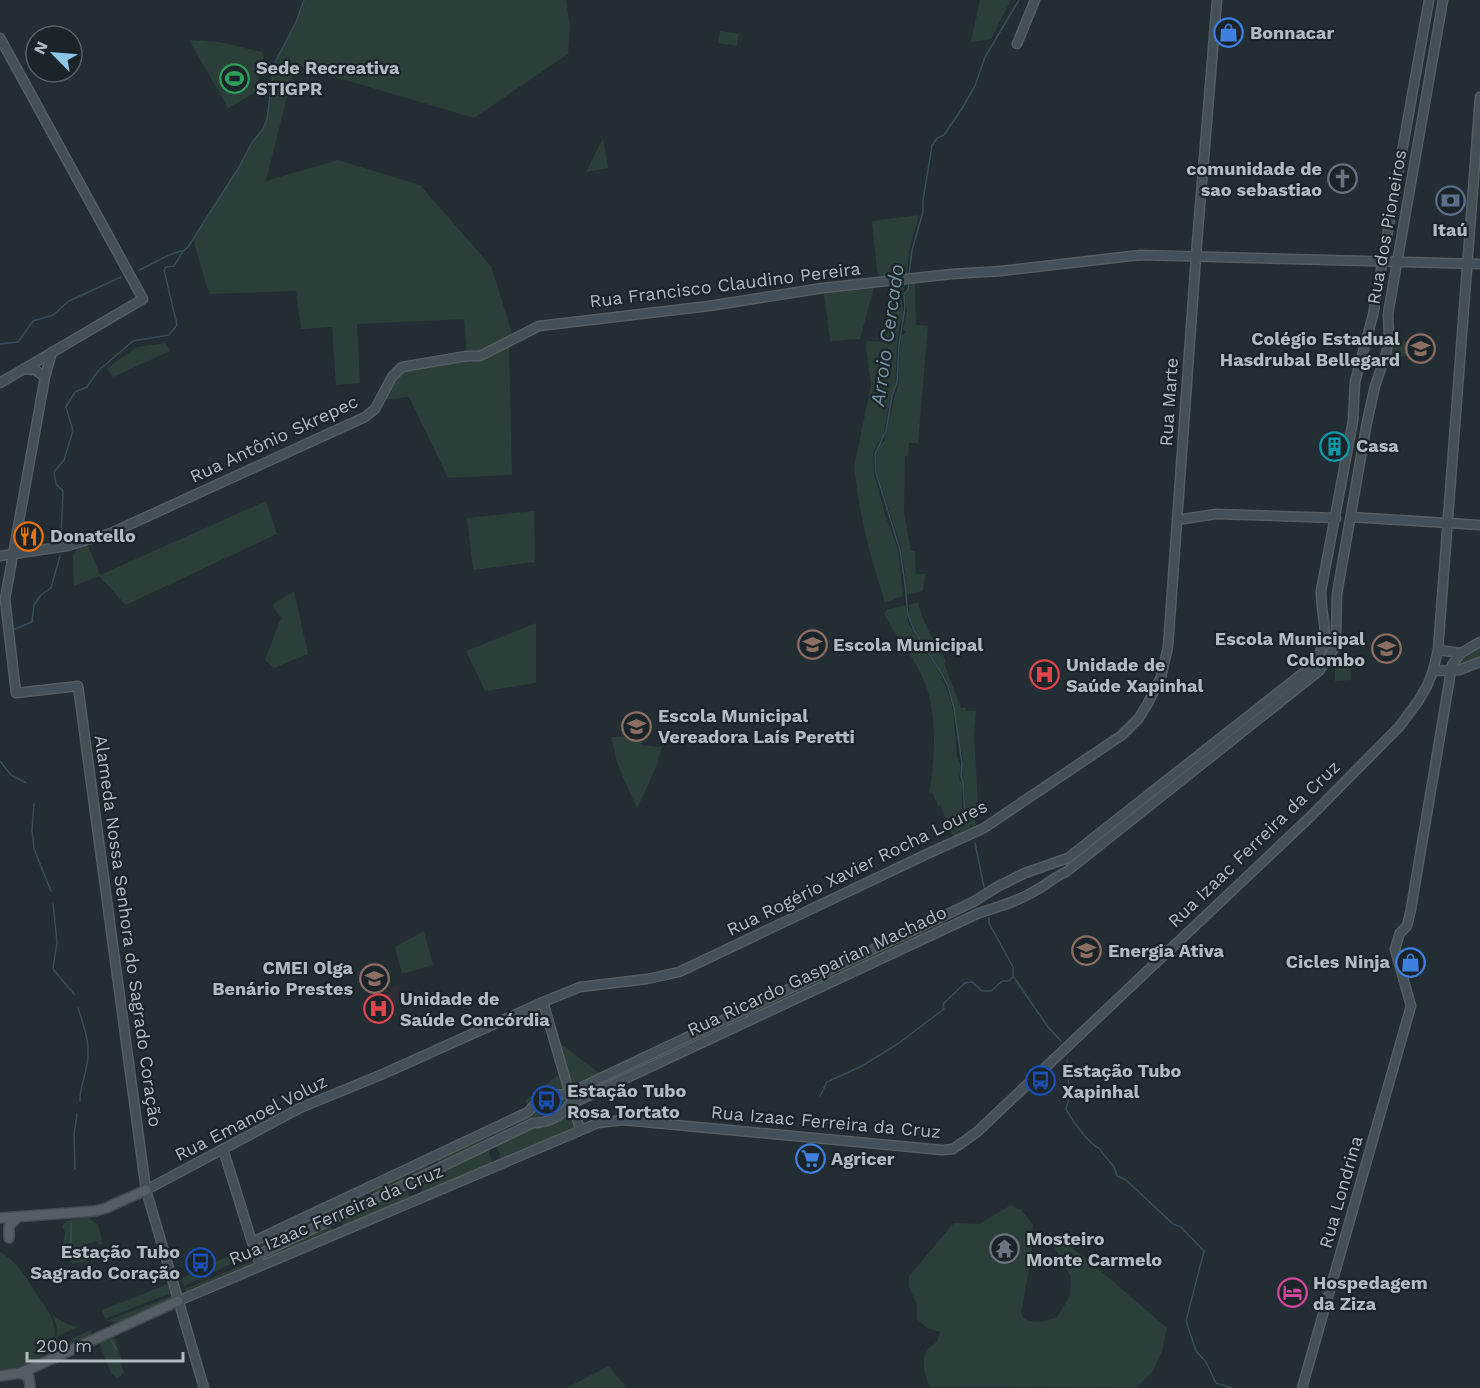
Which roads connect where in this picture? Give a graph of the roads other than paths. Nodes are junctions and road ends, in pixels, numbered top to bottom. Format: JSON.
{"nodes":[{"id":1,"x":1035,"y":0,"type":"edge"},
{"id":2,"x":1217,"y":0,"type":"edge"},
{"id":3,"x":1429,"y":0,"type":"edge"},
{"id":4,"x":1443,"y":0,"type":"edge"},
{"id":5,"x":0,"y":38,"type":"edge"},
{"id":6,"x":1017,"y":44,"type":"dead end"},
{"id":7,"x":1480,"y":97,"type":"edge"},
{"id":8,"x":1196,"y":256,"type":"junction"},
{"id":9,"x":1382,"y":261,"type":"junction"},
{"id":10,"x":1397,"y":262,"type":"junction"},
{"id":11,"x":1480,"y":264,"type":"edge"},
{"id":12,"x":1467,"y":265,"type":"junction"},
{"id":13,"x":539,"y":326,"type":"joint"},
{"id":14,"x":52,"y":352,"type":"junction"},
{"id":15,"x":23,"y":369,"type":"junction"},
{"id":16,"x":45,"y":377,"type":"junction"},
{"id":17,"x":0,"y":383,"type":"edge"},
{"id":18,"x":1351,"y":517,"type":"junction"},
{"id":19,"x":1336,"y":518,"type":"junction"},
{"id":20,"x":1177,"y":520,"type":"junction"},
{"id":21,"x":1447,"y":523,"type":"junction"},
{"id":22,"x":1480,"y":525,"type":"edge"},
{"id":23,"x":13,"y":554,"type":"junction"},
{"id":24,"x":0,"y":556,"type":"edge"},
{"id":25,"x":1326,"y":634,"type":"joint"},
{"id":26,"x":1336,"y":636,"type":"joint"},
{"id":27,"x":1480,"y":642,"type":"edge"},
{"id":28,"x":1438,"y":650,"type":"junction"},
{"id":29,"x":1461,"y":653,"type":"junction"},
{"id":30,"x":1480,"y":662,"type":"edge"},
{"id":31,"x":1433,"y":671,"type":"junction"},
{"id":32,"x":1451,"y":671,"type":"junction"},
{"id":33,"x":1073,"y":769,"type":"joint"},
{"id":34,"x":647,"y":979,"type":"joint"},
{"id":35,"x":543,"y":1002,"type":"junction"},
{"id":36,"x":588,"y":1084,"type":"junction"},
{"id":37,"x":569,"y":1093,"type":"junction"},
{"id":38,"x":592,"y":1095,"type":"junction"},
{"id":39,"x":572,"y":1104,"type":"junction"},
{"id":40,"x":580,"y":1129,"type":"junction"},
{"id":41,"x":223,"y":1149,"type":"junction"},
{"id":42,"x":429,"y":1158,"type":"junction"},
{"id":43,"x":433,"y":1171,"type":"junction"},
{"id":44,"x":371,"y":1185,"type":"junction"},
{"id":45,"x":146,"y":1190,"type":"junction"},
{"id":46,"x":373,"y":1199,"type":"junction"},
{"id":47,"x":18,"y":1216,"type":"junction"},
{"id":48,"x":0,"y":1218,"type":"edge"},
{"id":49,"x":9,"y":1238,"type":"dead end"},
{"id":50,"x":260,"y":1266,"type":"junction"},
{"id":51,"x":178,"y":1301,"type":"junction"},
{"id":52,"x":20,"y":1373,"type":"junction"},
{"id":53,"x":0,"y":1376,"type":"edge"},
{"id":54,"x":30,"y":1388,"type":"edge"},
{"id":55,"x":204,"y":1388,"type":"edge"},
{"id":56,"x":1302,"y":1388,"type":"edge"}],
"edges":[{"from":1,"to":6,"type":"street"},
{"from":2,"to":8,"type":"street","name":"Rua Marte"},
{"from":3,"to":9,"type":"street","name":"Rua dos Pioneiros"},
{"from":4,"to":10,"type":"street","name":"Rua dos Pioneiros"},
{"from":5,"to":14,"type":"street"},
{"from":7,"to":12,"type":"street","name":"Rua Izaac Ferreira da Cruz"},
{"from":8,"to":9,"type":"street","name":"Rua Francisco Claudino Pereira"},
{"from":8,"to":13,"type":"street","name":"Rua Francisco Claudino Pereira"},
{"from":8,"to":20,"type":"street","name":"Rua Marte"},
{"from":9,"to":10,"type":"street","name":"Rua Francisco Claudino Pereira"},
{"from":9,"to":19,"type":"street","name":"Rua dos Pioneiros"},
{"from":10,"to":12,"type":"street","name":"Rua Francisco Claudino Pereira"},
{"from":10,"to":18,"type":"street","name":"Rua dos Pioneiros"},
{"from":11,"to":12,"type":"street","name":"Rua Francisco Claudino Pereira"},
{"from":12,"to":21,"type":"street","name":"Rua Izaac Ferreira da Cruz"},
{"from":13,"to":23,"type":"street","name":"Rua Antônio Skrepec"},
{"from":14,"to":15,"type":"street"},
{"from":14,"to":16,"type":"street"},
{"from":15,"to":16,"type":"street"},
{"from":15,"to":17,"type":"street"},
{"from":16,"to":23,"type":"street"},
{"from":18,"to":21,"type":"street"},
{"from":18,"to":26,"type":"street","name":"Rua dos Pioneiros"},
{"from":19,"to":20,"type":"street"},
{"from":19,"to":25,"type":"street","name":"Rua dos Pioneiros"},
{"from":20,"to":33,"type":"street","name":"Rua Marte"},
{"from":21,"to":22,"type":"street"},
{"from":21,"to":28,"type":"street","name":"Rua Izaac Ferreira da Cruz"},
{"from":23,"to":24,"type":"street","name":"Rua Antônio Skrepec"},
{"from":23,"to":45,"type":"street","name":"Alameda Nossa Senhora do Sagrado Coração"},
{"from":25,"to":36,"type":"street","name":"Rua Ricardo Gasparian Machado"},
{"from":26,"to":38,"type":"street","name":"Rua Ricardo Gasparian Machado"},
{"from":27,"to":29,"type":"street"},
{"from":28,"to":29,"type":"street"},
{"from":28,"to":31,"type":"street","name":"Rua Izaac Ferreira da Cruz"},
{"from":29,"to":32,"type":"street"},
{"from":30,"to":32,"type":"street"},
{"from":31,"to":32,"type":"street"},
{"from":31,"to":40,"type":"street","name":"Rua Izaac Ferreira da Cruz"},
{"from":32,"to":56,"type":"street","name":"Rua Londrina"},
{"from":33,"to":34,"type":"street","name":"Rua Rogério Xavier Rocha Loures"},
{"from":34,"to":35,"type":"street","name":"Rua Emanoel Voluz"},
{"from":35,"to":37,"type":"street"},
{"from":35,"to":41,"type":"street","name":"Rua Emanoel Voluz"},
{"from":36,"to":37,"type":"street","name":"Rua Ricardo Gasparian Machado"},
{"from":36,"to":38,"type":"street"},
{"from":37,"to":39,"type":"street"},
{"from":37,"to":42,"type":"street","name":"Rua Ricardo Gasparian Machado"},
{"from":38,"to":39,"type":"street","name":"Rua Ricardo Gasparian Machado"},
{"from":39,"to":40,"type":"street"},
{"from":39,"to":43,"type":"street","name":"Rua Ricardo Gasparian Machado"},
{"from":40,"to":50,"type":"street","name":"Rua Izaac Ferreira da Cruz"},
{"from":41,"to":44,"type":"street","name":"Rua Ricardo Gasparian Machado"},
{"from":41,"to":45,"type":"street","name":"Rua Emanoel Voluz"},
{"from":42,"to":43,"type":"street"},
{"from":42,"to":44,"type":"street","name":"Rua Ricardo Gasparian Machado"},
{"from":43,"to":46,"type":"street","name":"Rua Ricardo Gasparian Machado"},
{"from":44,"to":46,"type":"street"},
{"from":45,"to":47,"type":"main road","name":"Rua Emanoel Voluz"},
{"from":45,"to":51,"type":"street","name":"Alameda Nossa Senhora do Sagrado Coração"},
{"from":46,"to":50,"type":"street","name":"Rua Ricardo Gasparian Machado"},
{"from":47,"to":48,"type":"main road","name":"Rua Emanoel Voluz"},
{"from":47,"to":49,"type":"main road"},
{"from":50,"to":51,"type":"street","name":"Rua Izaac Ferreira da Cruz"},
{"from":51,"to":52,"type":"main road","name":"Rua Izaac Ferreira da Cruz"},
{"from":51,"to":55,"type":"street","name":"Alameda Nossa Senhora do Sagrado Coração"},
{"from":52,"to":53,"type":"main road","name":"Rua Izaac Ferreira da Cruz"},
{"from":52,"to":54,"type":"main road"}]}
